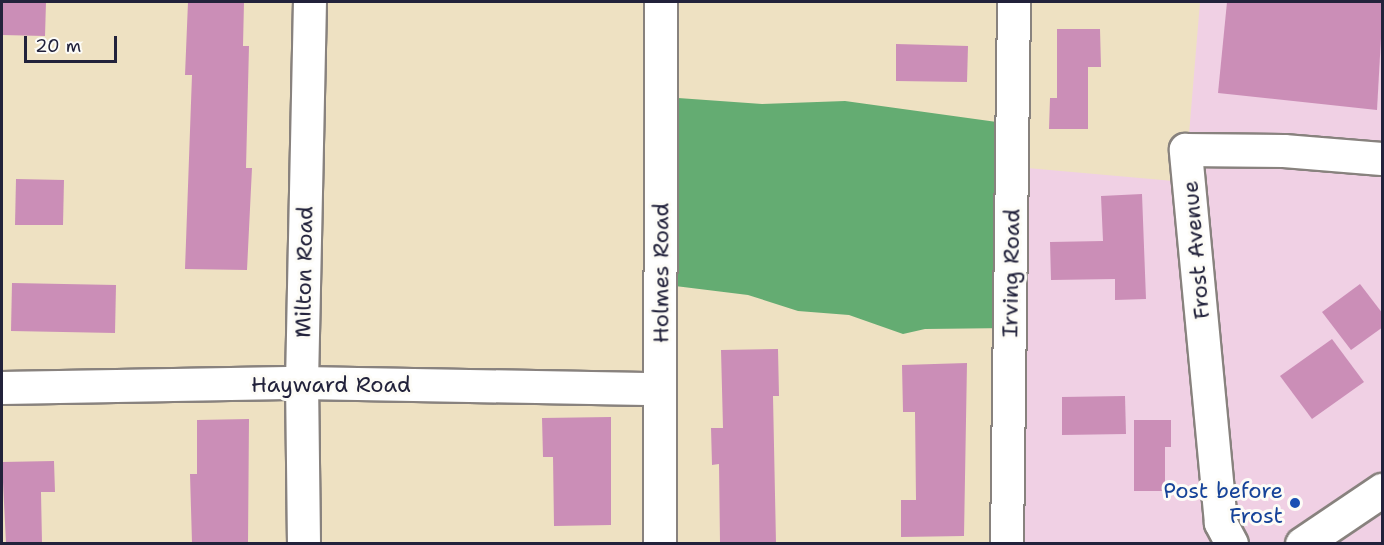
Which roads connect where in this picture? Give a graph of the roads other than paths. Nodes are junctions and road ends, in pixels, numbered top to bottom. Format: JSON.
{"nodes":[{"id":1,"x":310,"y":2,"type":"edge"},
{"id":2,"x":661,"y":2,"type":"edge"},
{"id":3,"x":1014,"y":2,"type":"edge"},
{"id":4,"x":1383,"y":159,"type":"edge"},
{"id":5,"x":302,"y":383,"type":"junction"},
{"id":6,"x":2,"y":388,"type":"edge"},
{"id":7,"x":660,"y":389,"type":"junction"},
{"id":8,"x":1383,"y":490,"type":"edge"},
{"id":9,"x":304,"y":543,"type":"edge"},
{"id":10,"x":660,"y":543,"type":"edge"},
{"id":11,"x":1007,"y":543,"type":"edge"},
{"id":12,"x":1232,"y":543,"type":"edge"},
{"id":13,"x":1302,"y":543,"type":"edge"}],
"edges":[{"from":1,"to":5,"type":"street","name":"Milton Road"},
{"from":2,"to":7,"type":"street","name":"Holmes Road"},
{"from":3,"to":11,"type":"street","name":"Irving Road"},
{"from":4,"to":12,"type":"street","name":"Frost Avenue"},
{"from":5,"to":6,"type":"street","name":"Hayward Road"},
{"from":5,"to":7,"type":"street","name":"Hayward Road"},
{"from":5,"to":9,"type":"street","name":"Milton Road"},
{"from":7,"to":10,"type":"street","name":"Holmes Road"},
{"from":8,"to":13,"type":"main road"}]}
